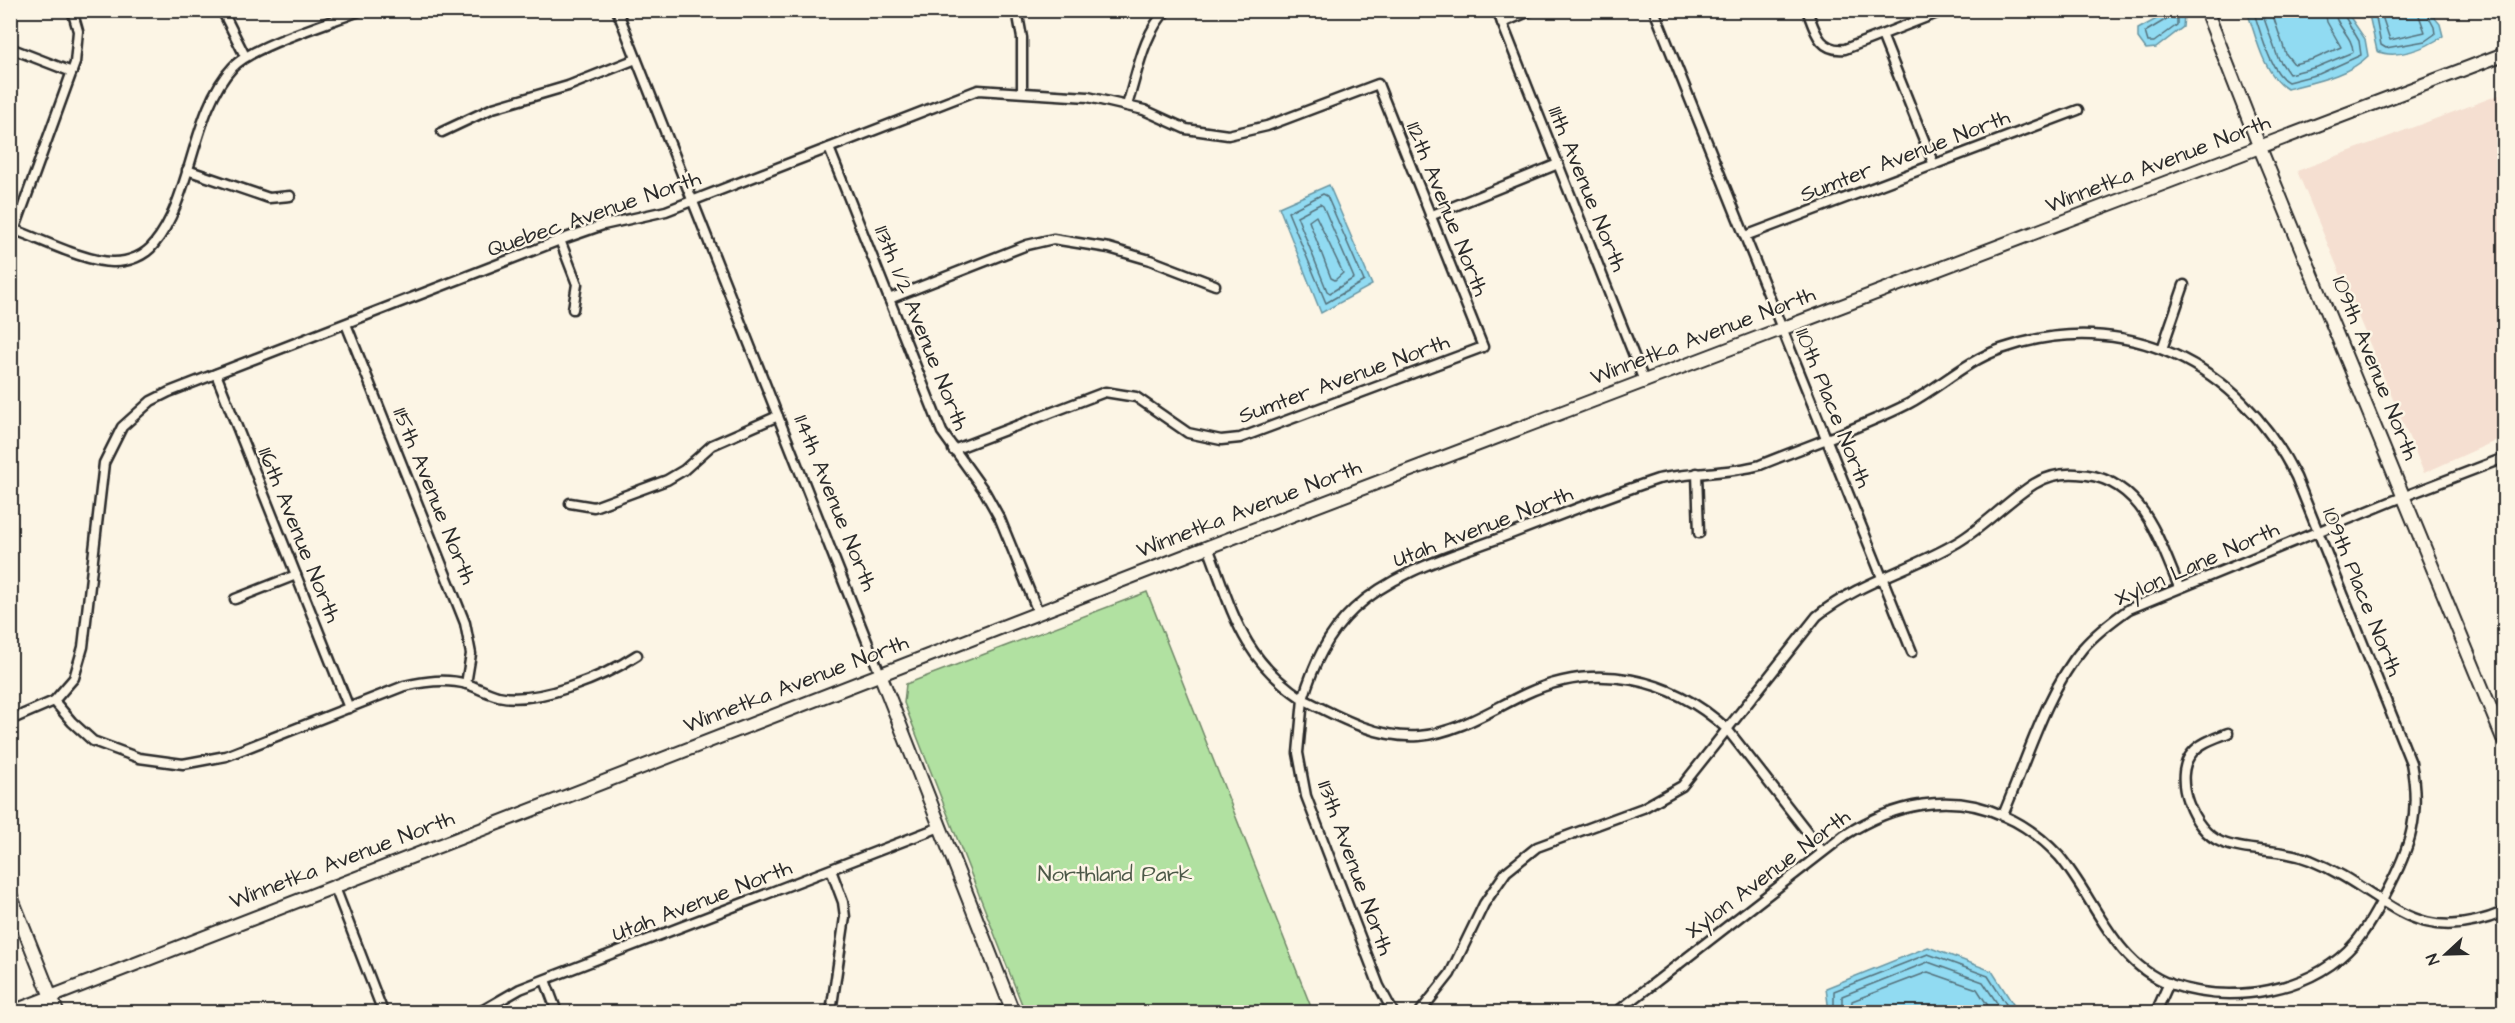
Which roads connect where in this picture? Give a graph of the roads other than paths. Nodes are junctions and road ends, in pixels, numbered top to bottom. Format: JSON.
{"nodes":[{"id":1,"x":72,"y":10,"type":"edge"},
{"id":2,"x":222,"y":10,"type":"edge"},
{"id":3,"x":362,"y":10,"type":"edge"},
{"id":4,"x":617,"y":10,"type":"edge"},
{"id":5,"x":1017,"y":10,"type":"edge"},
{"id":6,"x":1167,"y":10,"type":"edge"},
{"id":7,"x":1497,"y":10,"type":"edge"},
{"id":8,"x":1532,"y":10,"type":"edge"},
{"id":9,"x":1654,"y":10,"type":"edge"},
{"id":10,"x":1807,"y":10,"type":"edge"},
{"id":11,"x":1945,"y":10,"type":"edge"},
{"id":12,"x":2206,"y":10,"type":"edge"},
{"id":13,"x":1502,"y":23,"type":"junction"},
{"id":14,"x":1882,"y":35,"type":"junction"},
{"id":15,"x":10,"y":48,"type":"edge"},
{"id":16,"x":2505,"y":54,"type":"edge"},
{"id":17,"x":246,"y":56,"type":"junction"},
{"id":18,"x":636,"y":59,"type":"junction"},
{"id":19,"x":72,"y":72,"type":"junction"},
{"id":20,"x":1377,"y":84,"type":"joint"},
{"id":21,"x":1022,"y":92,"type":"junction"},
{"id":22,"x":1127,"y":105,"type":"junction"},
{"id":23,"x":2078,"y":110,"type":"dead end"},
{"id":24,"x":442,"y":132,"type":"dead end"},
{"id":25,"x":829,"y":148,"type":"junction"},
{"id":26,"x":2260,"y":148,"type":"junction"},
{"id":27,"x":1558,"y":164,"type":"junction"},
{"id":28,"x":1934,"y":165,"type":"junction"},
{"id":29,"x":187,"y":170,"type":"junction"},
{"id":30,"x":290,"y":196,"type":"dead end"},
{"id":31,"x":692,"y":201,"type":"junction"},
{"id":32,"x":1430,"y":216,"type":"junction"},
{"id":33,"x":15,"y":230,"type":"junction"},
{"id":34,"x":1745,"y":236,"type":"junction"},
{"id":35,"x":560,"y":240,"type":"junction"},
{"id":36,"x":10,"y":242,"type":"edge"},
{"id":37,"x":1215,"y":285,"type":"dead end"},
{"id":38,"x":2184,"y":285,"type":"dead end"},
{"id":39,"x":889,"y":299,"type":"junction"},
{"id":40,"x":573,"y":309,"type":"dead end"},
{"id":41,"x":346,"y":324,"type":"junction"},
{"id":42,"x":1782,"y":329,"type":"junction"},
{"id":43,"x":1483,"y":347,"type":"joint"},
{"id":44,"x":2162,"y":349,"type":"junction"},
{"id":45,"x":216,"y":374,"type":"junction"},
{"id":46,"x":1644,"y":381,"type":"junction"},
{"id":47,"x":778,"y":416,"type":"junction"},
{"id":48,"x":1826,"y":438,"type":"junction"},
{"id":49,"x":952,"y":450,"type":"junction"},
{"id":50,"x":2505,"y":458,"type":"edge"},
{"id":51,"x":1697,"y":473,"type":"junction"},
{"id":52,"x":2405,"y":496,"type":"junction"},
{"id":53,"x":570,"y":503,"type":"dead end"},
{"id":54,"x":2317,"y":531,"type":"junction"},
{"id":55,"x":1699,"y":533,"type":"dead end"},
{"id":56,"x":1208,"y":547,"type":"junction"},
{"id":57,"x":296,"y":575,"type":"junction"},
{"id":58,"x":1882,"y":578,"type":"junction"},
{"id":59,"x":2179,"y":587,"type":"junction"},
{"id":60,"x":235,"y":599,"type":"dead end"},
{"id":61,"x":1038,"y":612,"type":"junction"},
{"id":62,"x":1912,"y":652,"type":"dead end"},
{"id":63,"x":637,"y":655,"type":"dead end"},
{"id":64,"x":880,"y":674,"type":"junction"},
{"id":65,"x":466,"y":684,"type":"junction"},
{"id":66,"x":1302,"y":699,"type":"junction"},
{"id":67,"x":54,"y":700,"type":"junction"},
{"id":68,"x":349,"y":708,"type":"junction"},
{"id":69,"x":10,"y":720,"type":"edge"},
{"id":70,"x":1727,"y":729,"type":"junction"},
{"id":71,"x":2228,"y":733,"type":"dead end"},
{"id":72,"x":2505,"y":741,"type":"edge"},
{"id":73,"x":2003,"y":815,"type":"junction"},
{"id":74,"x":940,"y":827,"type":"junction"},
{"id":75,"x":1823,"y":852,"type":"junction"},
{"id":76,"x":831,"y":870,"type":"junction"},
{"id":77,"x":334,"y":885,"type":"junction"},
{"id":78,"x":10,"y":894,"type":"edge"},
{"id":79,"x":2381,"y":901,"type":"junction"},
{"id":80,"x":2505,"y":912,"type":"edge"},
{"id":81,"x":545,"y":980,"type":"junction"},
{"id":82,"x":2169,"y":983,"type":"junction"},
{"id":83,"x":50,"y":996,"type":"junction"},
{"id":84,"x":1012,"y":1010,"type":"edge"},
{"id":85,"x":12,"y":1012,"type":"edge"},
{"id":86,"x":57,"y":1012,"type":"edge"},
{"id":87,"x":382,"y":1012,"type":"edge"},
{"id":88,"x":480,"y":1012,"type":"edge"},
{"id":89,"x":557,"y":1012,"type":"edge"},
{"id":90,"x":831,"y":1012,"type":"edge"},
{"id":91,"x":998,"y":1012,"type":"edge"},
{"id":92,"x":1393,"y":1012,"type":"edge"},
{"id":93,"x":1420,"y":1012,"type":"edge"},
{"id":94,"x":1617,"y":1012,"type":"edge"},
{"id":95,"x":2156,"y":1012,"type":"edge"}],
"edges":[{"from":1,"to":19,"type":"street"},
{"from":2,"to":17,"type":"street"},
{"from":3,"to":17,"type":"street"},
{"from":4,"to":18,"type":"street","name":"114th Avenue North"},
{"from":5,"to":21,"type":"street"},
{"from":6,"to":22,"type":"street"},
{"from":7,"to":13,"type":"street","name":"111th Avenue North"},
{"from":8,"to":13,"type":"street"},
{"from":9,"to":34,"type":"street","name":"110th Place North"},
{"from":10,"to":14,"type":"street"},
{"from":11,"to":14,"type":"street"},
{"from":12,"to":26,"type":"street","name":"109th Avenue North"},
{"from":13,"to":27,"type":"street","name":"111th Avenue North"},
{"from":14,"to":28,"type":"street"},
{"from":15,"to":19,"type":"street"},
{"from":16,"to":26,"type":"street","name":"Winnetka Avenue North"},
{"from":17,"to":29,"type":"street"},
{"from":18,"to":24,"type":"street"},
{"from":18,"to":31,"type":"street","name":"114th Avenue North"},
{"from":19,"to":33,"type":"street"},
{"from":20,"to":22,"type":"street","name":"Quebec Avenue North"},
{"from":20,"to":32,"type":"street","name":"112th Avenue North"},
{"from":21,"to":22,"type":"street","name":"Quebec Avenue North"},
{"from":21,"to":25,"type":"street","name":"Quebec Avenue North"},
{"from":23,"to":28,"type":"street","name":"Sumter Avenue North"},
{"from":25,"to":31,"type":"street","name":"Quebec Avenue North"},
{"from":25,"to":39,"type":"street","name":"113th 1/2 Avenue North"},
{"from":26,"to":42,"type":"street","name":"Winnetka Avenue North"},
{"from":26,"to":52,"type":"street","name":"109th Avenue North"},
{"from":27,"to":32,"type":"street"},
{"from":27,"to":46,"type":"street","name":"111th Avenue North"},
{"from":28,"to":34,"type":"street","name":"Sumter Avenue North"},
{"from":29,"to":30,"type":"street"},
{"from":29,"to":33,"type":"street"},
{"from":31,"to":35,"type":"street","name":"Quebec Avenue North"},
{"from":31,"to":47,"type":"street","name":"114th Avenue North"},
{"from":32,"to":43,"type":"street","name":"112th Avenue North"},
{"from":33,"to":36,"type":"street"},
{"from":34,"to":42,"type":"street","name":"110th Place North"},
{"from":35,"to":40,"type":"street"},
{"from":35,"to":41,"type":"street","name":"Quebec Avenue North"},
{"from":37,"to":39,"type":"street"},
{"from":38,"to":44,"type":"street"},
{"from":39,"to":49,"type":"street","name":"113th 1/2 Avenue North"},
{"from":41,"to":45,"type":"street","name":"Quebec Avenue North"},
{"from":41,"to":65,"type":"street","name":"115th Avenue North"},
{"from":42,"to":46,"type":"street","name":"Winnetka Avenue North"},
{"from":42,"to":48,"type":"street","name":"110th Place North"},
{"from":43,"to":49,"type":"street","name":"Sumter Avenue North"},
{"from":44,"to":48,"type":"street","name":"Utah Avenue North"},
{"from":44,"to":54,"type":"street","name":"109th Place North"},
{"from":45,"to":57,"type":"street","name":"116th Avenue North"},
{"from":45,"to":67,"type":"street","name":"Quebec Avenue North"},
{"from":46,"to":56,"type":"street","name":"Winnetka Avenue North"},
{"from":47,"to":53,"type":"street"},
{"from":47,"to":64,"type":"street","name":"114th Avenue North"},
{"from":48,"to":51,"type":"street","name":"Utah Avenue North"},
{"from":48,"to":58,"type":"street","name":"110th Place North"},
{"from":49,"to":61,"type":"street","name":"113th 1/2 Avenue North"},
{"from":50,"to":52,"type":"street"},
{"from":51,"to":55,"type":"street"},
{"from":51,"to":66,"type":"street","name":"Utah Avenue North"},
{"from":52,"to":54,"type":"street","name":"Xylon Lane North"},
{"from":52,"to":72,"type":"street","name":"109th Avenue North"},
{"from":54,"to":59,"type":"street","name":"Xylon Lane North"},
{"from":54,"to":79,"type":"street","name":"109th Place North"},
{"from":56,"to":61,"type":"street","name":"Winnetka Avenue North"},
{"from":56,"to":66,"type":"street"},
{"from":57,"to":60,"type":"street"},
{"from":57,"to":68,"type":"street","name":"116th Avenue North"},
{"from":58,"to":59,"type":"street"},
{"from":58,"to":62,"type":"street","name":"110th Place North"},
{"from":58,"to":70,"type":"street"},
{"from":59,"to":73,"type":"street","name":"Xylon Lane North"},
{"from":61,"to":64,"type":"street","name":"Winnetka Avenue North"},
{"from":63,"to":65,"type":"street"},
{"from":64,"to":74,"type":"street","name":"114th Avenue North"},
{"from":64,"to":77,"type":"street","name":"Winnetka Avenue North"},
{"from":65,"to":68,"type":"street"},
{"from":66,"to":70,"type":"street"},
{"from":66,"to":92,"type":"street","name":"113th Avenue North"},
{"from":67,"to":68,"type":"street"},
{"from":67,"to":69,"type":"street","name":"Quebec Avenue North"},
{"from":70,"to":75,"type":"street"},
{"from":70,"to":93,"type":"street"},
{"from":71,"to":79,"type":"street"},
{"from":73,"to":75,"type":"street","name":"Xylon Avenue North"},
{"from":73,"to":82,"type":"street","name":"Xylon Avenue North"},
{"from":74,"to":76,"type":"street","name":"Utah Avenue North"},
{"from":74,"to":84,"type":"street","name":"114th Avenue North"},
{"from":75,"to":94,"type":"street","name":"Xylon Avenue North"},
{"from":76,"to":81,"type":"street","name":"Utah Avenue North"},
{"from":76,"to":90,"type":"street"},
{"from":77,"to":83,"type":"street","name":"Winnetka Avenue North"},
{"from":77,"to":87,"type":"street"},
{"from":78,"to":83,"type":"street"},
{"from":79,"to":80,"type":"street"},
{"from":79,"to":82,"type":"street","name":"Xylon Avenue North"},
{"from":81,"to":88,"type":"street","name":"Utah Avenue North"},
{"from":81,"to":89,"type":"street"},
{"from":82,"to":95,"type":"street"},
{"from":83,"to":85,"type":"street","name":"Winnetka Avenue North"},
{"from":83,"to":86,"type":"street"},
{"from":84,"to":91,"type":"street"}]}
